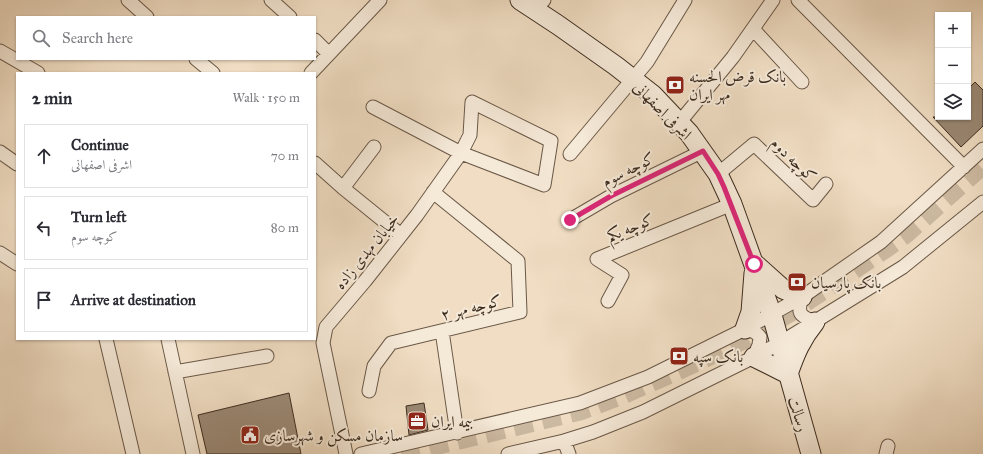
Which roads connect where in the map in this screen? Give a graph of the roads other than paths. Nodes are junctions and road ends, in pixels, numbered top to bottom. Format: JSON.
{"nodes":[{"id":1,"x":128,"y":0,"type":"edge"},
{"id":2,"x":271,"y":0,"type":"edge"},
{"id":3,"x":380,"y":0,"type":"edge"},
{"id":4,"x":685,"y":0,"type":"edge"},
{"id":5,"x":773,"y":0,"type":"edge"},
{"id":6,"x":798,"y":0,"type":"edge"},
{"id":7,"x":533,"y":3,"type":"edge"},
{"id":8,"x":146,"y":16,"type":"edge"},
{"id":9,"x":289,"y":16,"type":"edge"},
{"id":10,"x":753,"y":29,"type":"junction"},
{"id":11,"x":316,"y":41,"type":"edge"},
{"id":12,"x":0,"y":51,"type":"edge"},
{"id":13,"x":329,"y":54,"type":"junction"},
{"id":14,"x":197,"y":60,"type":"edge"},
{"id":15,"x":36,"y":72,"type":"edge"},
{"id":16,"x":212,"y":72,"type":"edge"},
{"id":17,"x":312,"y":72,"type":"edge"},
{"id":18,"x":633,"y":80,"type":"junction"},
{"id":19,"x":802,"y":82,"type":"dead end"},
{"id":20,"x":373,"y":107,"type":"dead end"},
{"id":21,"x":679,"y":123,"type":"junction"},
{"id":22,"x":374,"y":147,"type":"dead end"},
{"id":23,"x":983,"y":149,"type":"edge"},
{"id":24,"x":703,"y":151,"type":"junction"},
{"id":25,"x":0,"y":152,"type":"edge"},
{"id":26,"x":461,"y":153,"type":"junction"},
{"id":27,"x":570,"y":154,"type":"dead end"},
{"id":28,"x":16,"y":163,"type":"edge"},
{"id":29,"x":316,"y":164,"type":"edge"},
{"id":30,"x":964,"y":167,"type":"junction"},
{"id":31,"x":718,"y":174,"type":"junction"},
{"id":32,"x":826,"y":184,"type":"dead end"},
{"id":33,"x":343,"y":188,"type":"junction"},
{"id":34,"x":433,"y":192,"type":"junction"},
{"id":35,"x":983,"y":202,"type":"edge"},
{"id":36,"x":732,"y":204,"type":"junction"},
{"id":37,"x":570,"y":220,"type":"dead end"},
{"id":38,"x":401,"y":235,"type":"junction"},
{"id":39,"x":0,"y":253,"type":"edge"},
{"id":40,"x":16,"y":263,"type":"edge"},
{"id":41,"x":754,"y":264,"type":"junction"},
{"id":42,"x":802,"y":297,"type":"junction"},
{"id":43,"x":608,"y":301,"type":"dead end"},
{"id":44,"x":772,"y":315,"type":"junction"},
{"id":45,"x":815,"y":322,"type":"junction"},
{"id":46,"x":745,"y":329,"type":"junction"},
{"id":47,"x":442,"y":331,"type":"junction"},
{"id":48,"x":106,"y":340,"type":"edge"},
{"id":49,"x":168,"y":340,"type":"edge"},
{"id":50,"x":780,"y":343,"type":"junction"},
{"id":51,"x":267,"y":356,"type":"dead end"},
{"id":52,"x":754,"y":358,"type":"junction"},
{"id":53,"x":175,"y":372,"type":"junction"},
{"id":54,"x":788,"y":374,"type":"junction"},
{"id":55,"x":369,"y":391,"type":"dead end"},
{"id":56,"x":457,"y":433,"type":"junction"},
{"id":57,"x":564,"y":441,"type":"junction"},
{"id":58,"x":133,"y":454,"type":"edge"},
{"id":59,"x":193,"y":454,"type":"edge"},
{"id":60,"x":346,"y":454,"type":"edge"},
{"id":61,"x":361,"y":454,"type":"edge"},
{"id":62,"x":508,"y":454,"type":"edge"},
{"id":63,"x":569,"y":454,"type":"edge"},
{"id":64,"x":811,"y":454,"type":"edge"}],
"edges":[{"from":1,"to":8,"type":"street"},
{"from":2,"to":9,"type":"street"},
{"from":3,"to":13,"type":"street"},
{"from":4,"to":18,"type":"street"},
{"from":5,"to":10,"type":"street"},
{"from":6,"to":30,"type":"street"},
{"from":7,"to":18,"type":"main road","name":"اشرفی اصفهانی"},
{"from":10,"to":19,"type":"street"},
{"from":10,"to":21,"type":"street"},
{"from":11,"to":13,"type":"street"},
{"from":12,"to":15,"type":"street"},
{"from":13,"to":17,"type":"street"},
{"from":14,"to":16,"type":"street"},
{"from":18,"to":21,"type":"main road","name":"اشرفی اصفهانی"},
{"from":18,"to":27,"type":"street"},
{"from":20,"to":26,"type":"street"},
{"from":21,"to":24,"type":"main road","name":"اشرفی اصفهانی"},
{"from":22,"to":33,"type":"street"},
{"from":23,"to":30,"type":"street"},
{"from":24,"to":31,"type":"main road","name":"اشرفی اصفهانی"},
{"from":24,"to":37,"type":"street","name":"کوچه سوم"},
{"from":25,"to":28,"type":"street"},
{"from":26,"to":26,"type":"street","name":"خیابان مهدی زاده"},
{"from":26,"to":34,"type":"street","name":"خیابان مهدی زاده"},
{"from":29,"to":33,"type":"street"},
{"from":30,"to":42,"type":"street"},
{"from":31,"to":32,"type":"street","name":"کوچه دوم"},
{"from":31,"to":36,"type":"main road","name":"اشرفی اصفهانی"},
{"from":33,"to":38,"type":"street"},
{"from":34,"to":38,"type":"street","name":"خیابان مهدی زاده"},
{"from":34,"to":47,"type":"street","name":"کوچه مهر ۲"},
{"from":35,"to":45,"type":"street"},
{"from":36,"to":41,"type":"main road","name":"اشرفی اصفهانی"},
{"from":36,"to":43,"type":"street","name":"کوچه یکم"},
{"from":38,"to":60,"type":"street","name":"خیابان مهدی زاده"},
{"from":39,"to":40,"type":"street"},
{"from":41,"to":42,"type":"main road"},
{"from":41,"to":44,"type":"main road","name":"اشرفی اصفهانی"},
{"from":41,"to":46,"type":"main road"},
{"from":42,"to":44,"type":"street"},
{"from":42,"to":45,"type":"street"},
{"from":44,"to":46,"type":"street"},
{"from":44,"to":50,"type":"main road","name":"رسالت"},
{"from":45,"to":50,"type":"street"},
{"from":45,"to":54,"type":"main road"},
{"from":46,"to":52,"type":"street"},
{"from":46,"to":56,"type":"street"},
{"from":47,"to":55,"type":"street","name":"کوچه مهر ۲"},
{"from":47,"to":56,"type":"street"},
{"from":48,"to":58,"type":"street"},
{"from":49,"to":53,"type":"street"},
{"from":50,"to":52,"type":"street"},
{"from":50,"to":54,"type":"main road","name":"رسالت"},
{"from":51,"to":53,"type":"street"},
{"from":52,"to":54,"type":"main road"},
{"from":52,"to":57,"type":"street"},
{"from":53,"to":59,"type":"street"},
{"from":54,"to":64,"type":"main road","name":"رسالت"},
{"from":56,"to":61,"type":"street"},
{"from":57,"to":62,"type":"street"},
{"from":57,"to":63,"type":"street"}]}
